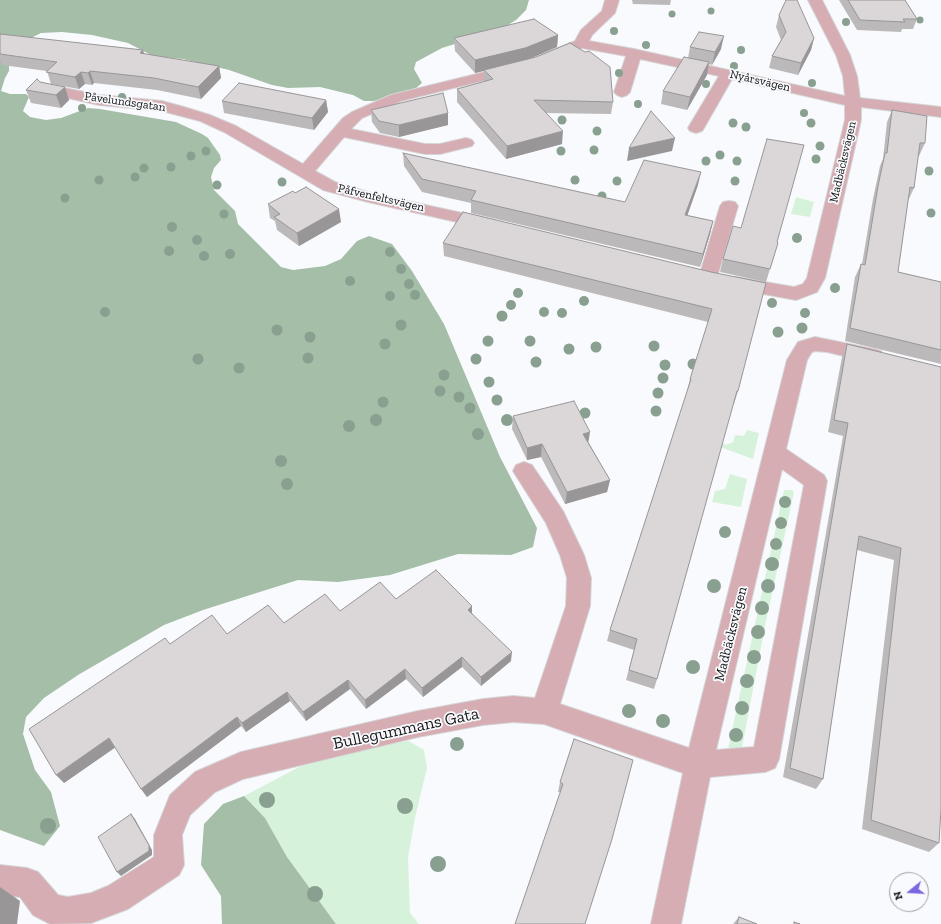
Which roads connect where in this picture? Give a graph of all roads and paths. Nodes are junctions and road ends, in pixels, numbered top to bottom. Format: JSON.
{"nodes":[{"id":1,"x":612,"y":0,"type":"edge"},
{"id":2,"x":815,"y":0,"type":"edge"},
{"id":3,"x":581,"y":44,"type":"junction"},
{"id":4,"x":634,"y":53,"type":"junction"},
{"id":5,"x":728,"y":74,"type":"junction"},
{"id":6,"x":50,"y":90,"type":"edge"},
{"id":7,"x":622,"y":92,"type":"dead end"},
{"id":8,"x":853,"y":102,"type":"junction"},
{"id":9,"x":941,"y":112,"type":"edge"},
{"id":10,"x":696,"y":128,"type":"dead end"},
{"id":11,"x":340,"y":131,"type":"junction"},
{"id":12,"x":466,"y":143,"type":"dead end"},
{"id":13,"x":305,"y":173,"type":"junction"},
{"id":14,"x":729,"y":206,"type":"dead end"},
{"id":15,"x":503,"y":227,"type":"edge"},
{"id":16,"x":895,"y":362,"type":"edge"},
{"id":17,"x":775,"y":454,"type":"junction"},
{"id":18,"x":524,"y":471,"type":"dead end"},
{"id":19,"x":544,"y":711,"type":"junction"},
{"id":20,"x":699,"y":765,"type":"junction"},
{"id":21,"x":0,"y":880,"type":"edge"},
{"id":22,"x":666,"y":924,"type":"edge"}],
"edges":[{"from":1,"to":3,"type":"street"},
{"from":2,"to":8,"type":"street","name":"Madbäcksvägen"},
{"from":3,"to":4,"type":"street","name":"Nyårsvägen"},
{"from":3,"to":11,"type":"street"},
{"from":4,"to":5,"type":"street","name":"Nyårsvägen"},
{"from":4,"to":7,"type":"street"},
{"from":5,"to":8,"type":"street","name":"Nyårsvägen"},
{"from":5,"to":10,"type":"street"},
{"from":6,"to":13,"type":"street","name":"Påvelundsgatan"},
{"from":8,"to":9,"type":"street","name":"Nyårsvägen"},
{"from":8,"to":14,"type":"street","name":"Madbäcksvägen"},
{"from":11,"to":12,"type":"street"},
{"from":11,"to":13,"type":"street"},
{"from":13,"to":15,"type":"street","name":"Påfvenfeltsvägen"},
{"from":16,"to":17,"type":"street","name":"Madbäcksvägen"},
{"from":17,"to":20,"type":"street","name":"Madbäcksvägen"},
{"from":17,"to":20,"type":"street"},
{"from":18,"to":19,"type":"street"},
{"from":19,"to":20,"type":"street","name":"Bullegummans Gata"},
{"from":19,"to":21,"type":"street","name":"Bullegummans Gata"},
{"from":20,"to":22,"type":"street","name":"Madbäcksvägen"}]}
